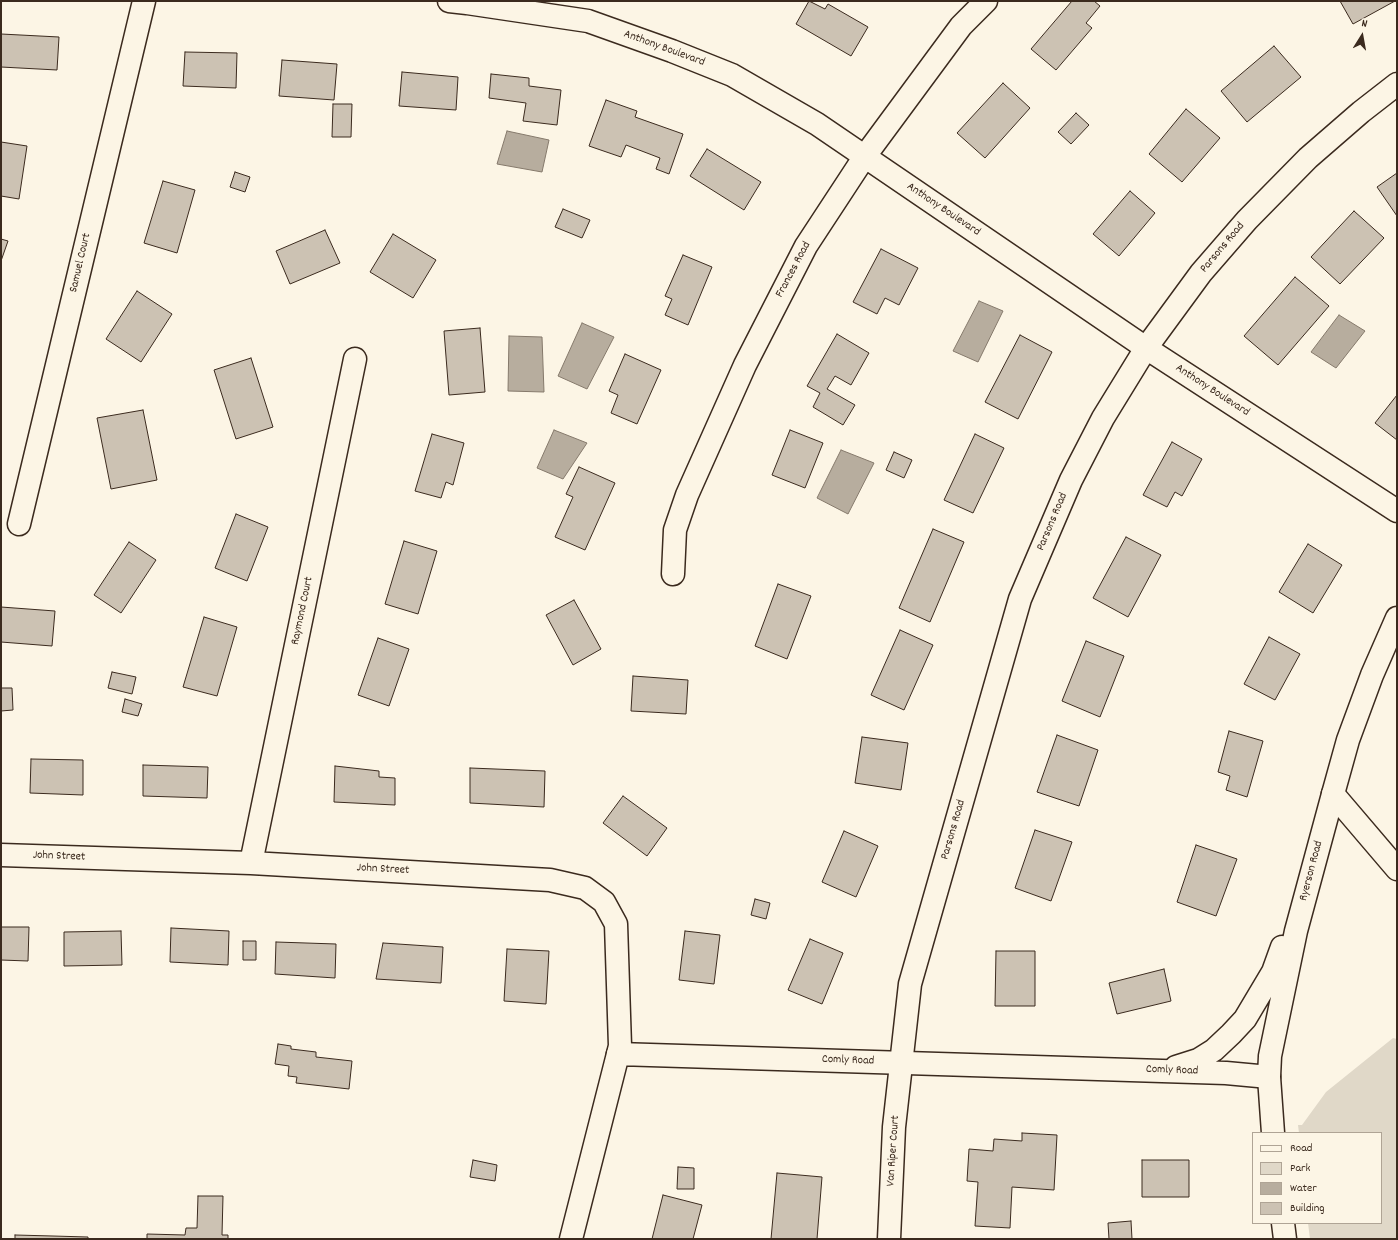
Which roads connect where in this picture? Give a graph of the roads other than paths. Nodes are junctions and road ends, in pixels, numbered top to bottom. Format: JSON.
{"nodes":[{"id":1,"x":144,"y":1,"type":"edge"},
{"id":2,"x":449,"y":1,"type":"edge"},
{"id":3,"x":986,"y":1,"type":"edge"},
{"id":4,"x":1397,"y":84,"type":"edge"},
{"id":5,"x":865,"y":156,"type":"junction"},
{"id":6,"x":1146,"y":348,"type":"junction"},
{"id":7,"x":355,"y":359,"type":"dead end"},
{"id":8,"x":1397,"y":511,"type":"edge"},
{"id":9,"x":19,"y":524,"type":"dead end"},
{"id":10,"x":673,"y":574,"type":"dead end"},
{"id":11,"x":1397,"y":618,"type":"edge"},
{"id":12,"x":1333,"y":794,"type":"junction"},
{"id":13,"x":1,"y":855,"type":"edge"},
{"id":14,"x":1316,"y":858,"type":"junction"},
{"id":15,"x":251,"y":863,"type":"junction"},
{"id":16,"x":1397,"y":869,"type":"edge"},
{"id":17,"x":618,"y":1054,"type":"junction"},
{"id":18,"x":901,"y":1063,"type":"junction"},
{"id":19,"x":1165,"y":1071,"type":"junction"},
{"id":20,"x":1269,"y":1077,"type":"junction"},
{"id":21,"x":1273,"y":1132,"type":"edge"},
{"id":22,"x":1283,"y":1224,"type":"edge"},
{"id":23,"x":571,"y":1239,"type":"edge"},
{"id":24,"x":889,"y":1239,"type":"edge"},
{"id":25,"x":1285,"y":1239,"type":"edge"}],
"edges":[{"from":1,"to":9,"type":"street","name":"Samuel Court"},
{"from":2,"to":5,"type":"street","name":"Anthony Boulevard"},
{"from":3,"to":5,"type":"street","name":"Frances Road"},
{"from":4,"to":6,"type":"street","name":"Parsons Road"},
{"from":5,"to":6,"type":"street","name":"Anthony Boulevard"},
{"from":5,"to":10,"type":"street","name":"Frances Road"},
{"from":6,"to":8,"type":"street","name":"Anthony Boulevard"},
{"from":6,"to":18,"type":"street","name":"Parsons Road"},
{"from":7,"to":15,"type":"street","name":"Raymond Court"},
{"from":11,"to":12,"type":"street","name":"Ryerson Road"},
{"from":12,"to":14,"type":"street","name":"Ryerson Road"},
{"from":12,"to":16,"type":"street"},
{"from":13,"to":15,"type":"street","name":"John Street"},
{"from":14,"to":19,"type":"street"},
{"from":14,"to":20,"type":"street","name":"Ryerson Road"},
{"from":15,"to":17,"type":"street","name":"John Street"},
{"from":17,"to":18,"type":"street","name":"Comly Road"},
{"from":17,"to":23,"type":"street"},
{"from":18,"to":19,"type":"street","name":"Comly Road"},
{"from":18,"to":24,"type":"street","name":"Van Riper Court"},
{"from":19,"to":20,"type":"street","name":"Comly Road"},
{"from":20,"to":21,"type":"street","name":"Ryerson Road"},
{"from":22,"to":25,"type":"street"}]}
